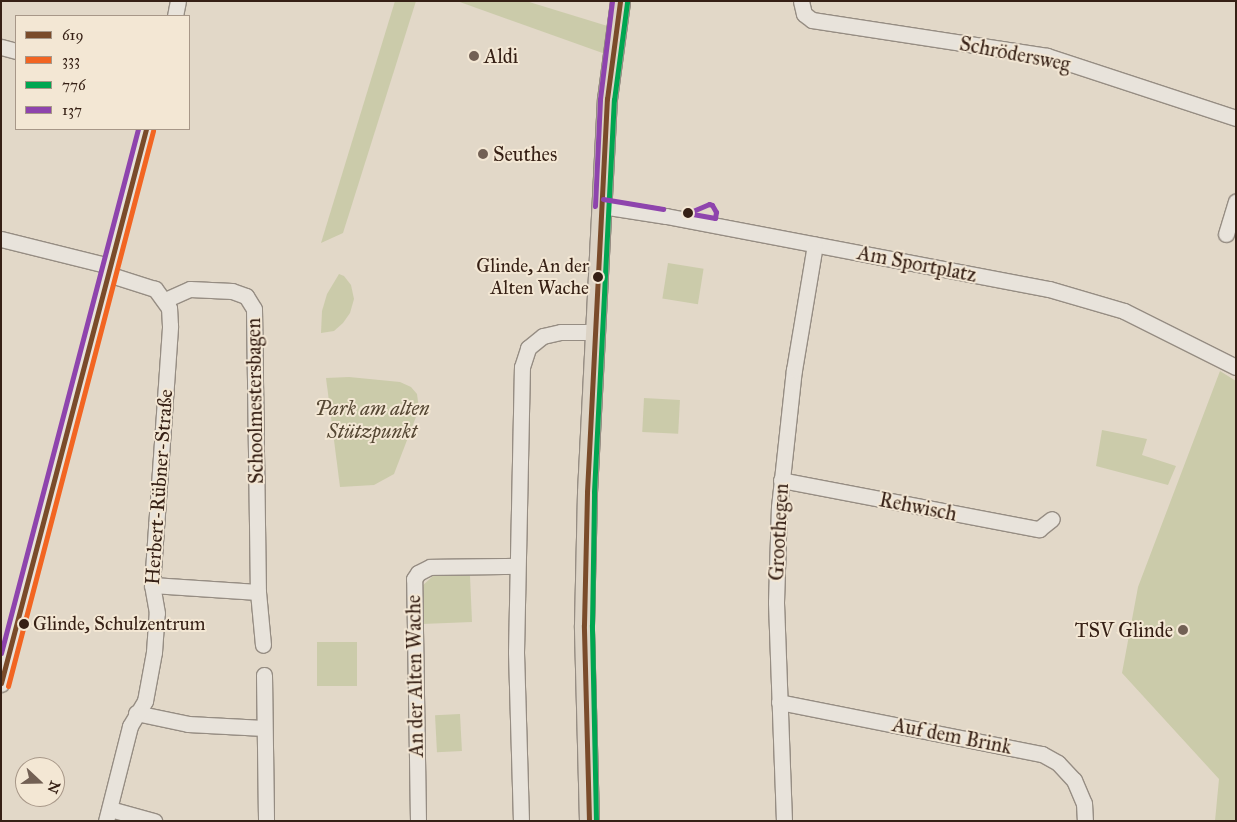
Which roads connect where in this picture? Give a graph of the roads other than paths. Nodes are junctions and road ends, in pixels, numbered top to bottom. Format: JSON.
{"nodes":[{"id":1,"x":178,"y":1,"type":"edge"},
{"id":2,"x":620,"y":1,"type":"edge"},
{"id":3,"x":801,"y":1,"type":"edge"},
{"id":4,"x":174,"y":15,"type":"edge"},
{"id":5,"x":1,"y":47,"type":"edge"},
{"id":6,"x":15,"y":50,"type":"edge"},
{"id":7,"x":1236,"y":118,"type":"edge"},
{"id":8,"x":146,"y":130,"type":"edge"},
{"id":9,"x":1236,"y":202,"type":"edge"},
{"id":10,"x":602,"y":206,"type":"junction"},
{"id":11,"x":1226,"y":234,"type":"dead end"},
{"id":12,"x":1,"y":239,"type":"edge"},
{"id":13,"x":815,"y":245,"type":"junction"},
{"id":14,"x":109,"y":270,"type":"junction"},
{"id":15,"x":165,"y":300,"type":"junction"},
{"id":16,"x":596,"y":332,"type":"junction"},
{"id":17,"x":1236,"y":367,"type":"edge"},
{"id":18,"x":781,"y":480,"type":"junction"},
{"id":19,"x":1052,"y":519,"type":"dead end"},
{"id":20,"x":516,"y":566,"type":"junction"},
{"id":21,"x":152,"y":585,"type":"junction"},
{"id":22,"x":258,"y":592,"type":"junction"},
{"id":23,"x":263,"y":645,"type":"dead end"},
{"id":24,"x":264,"y":675,"type":"dead end"},
{"id":25,"x":1,"y":684,"type":"edge"},
{"id":26,"x":779,"y":702,"type":"junction"},
{"id":27,"x":136,"y":714,"type":"junction"},
{"id":28,"x":264,"y":728,"type":"junction"},
{"id":29,"x":108,"y":815,"type":"edge"},
{"id":30,"x":154,"y":821,"type":"edge"},
{"id":31,"x":266,"y":821,"type":"edge"},
{"id":32,"x":418,"y":821,"type":"edge"},
{"id":33,"x":521,"y":821,"type":"edge"},
{"id":34,"x":589,"y":821,"type":"edge"},
{"id":35,"x":784,"y":821,"type":"edge"},
{"id":36,"x":1085,"y":821,"type":"edge"}],
"edges":[{"from":1,"to":4,"type":"street"},
{"from":2,"to":10,"type":"main road"},
{"from":3,"to":7,"type":"street","name":"Schrödersweg"},
{"from":5,"to":6,"type":"street"},
{"from":8,"to":14,"type":"street"},
{"from":9,"to":11,"type":"street"},
{"from":10,"to":13,"type":"street","name":"Am Sportplatz"},
{"from":10,"to":16,"type":"main road"},
{"from":12,"to":14,"type":"street"},
{"from":13,"to":17,"type":"street","name":"Am Sportplatz"},
{"from":13,"to":18,"type":"street","name":"Groothegen"},
{"from":14,"to":15,"type":"street"},
{"from":14,"to":25,"type":"street"},
{"from":15,"to":21,"type":"street","name":"Herbert-Rübner-Straße"},
{"from":15,"to":22,"type":"street","name":"Schoolmestersbagen"},
{"from":16,"to":20,"type":"street"},
{"from":16,"to":34,"type":"main road"},
{"from":18,"to":19,"type":"street","name":"Rehwisch"},
{"from":18,"to":26,"type":"street","name":"Groothegen"},
{"from":20,"to":32,"type":"street","name":"An der Alten Wache"},
{"from":20,"to":33,"type":"street"},
{"from":21,"to":22,"type":"street"},
{"from":21,"to":27,"type":"street","name":"Herbert-Rübner-Straße"},
{"from":22,"to":23,"type":"street","name":"Schoolmestersbagen"},
{"from":24,"to":28,"type":"street"},
{"from":26,"to":35,"type":"street","name":"Groothegen"},
{"from":26,"to":36,"type":"street","name":"Auf dem Brink"},
{"from":27,"to":28,"type":"street"},
{"from":27,"to":29,"type":"street","name":"Herbert-Rübner-Straße"},
{"from":28,"to":31,"type":"street"},
{"from":29,"to":30,"type":"street"}]}
